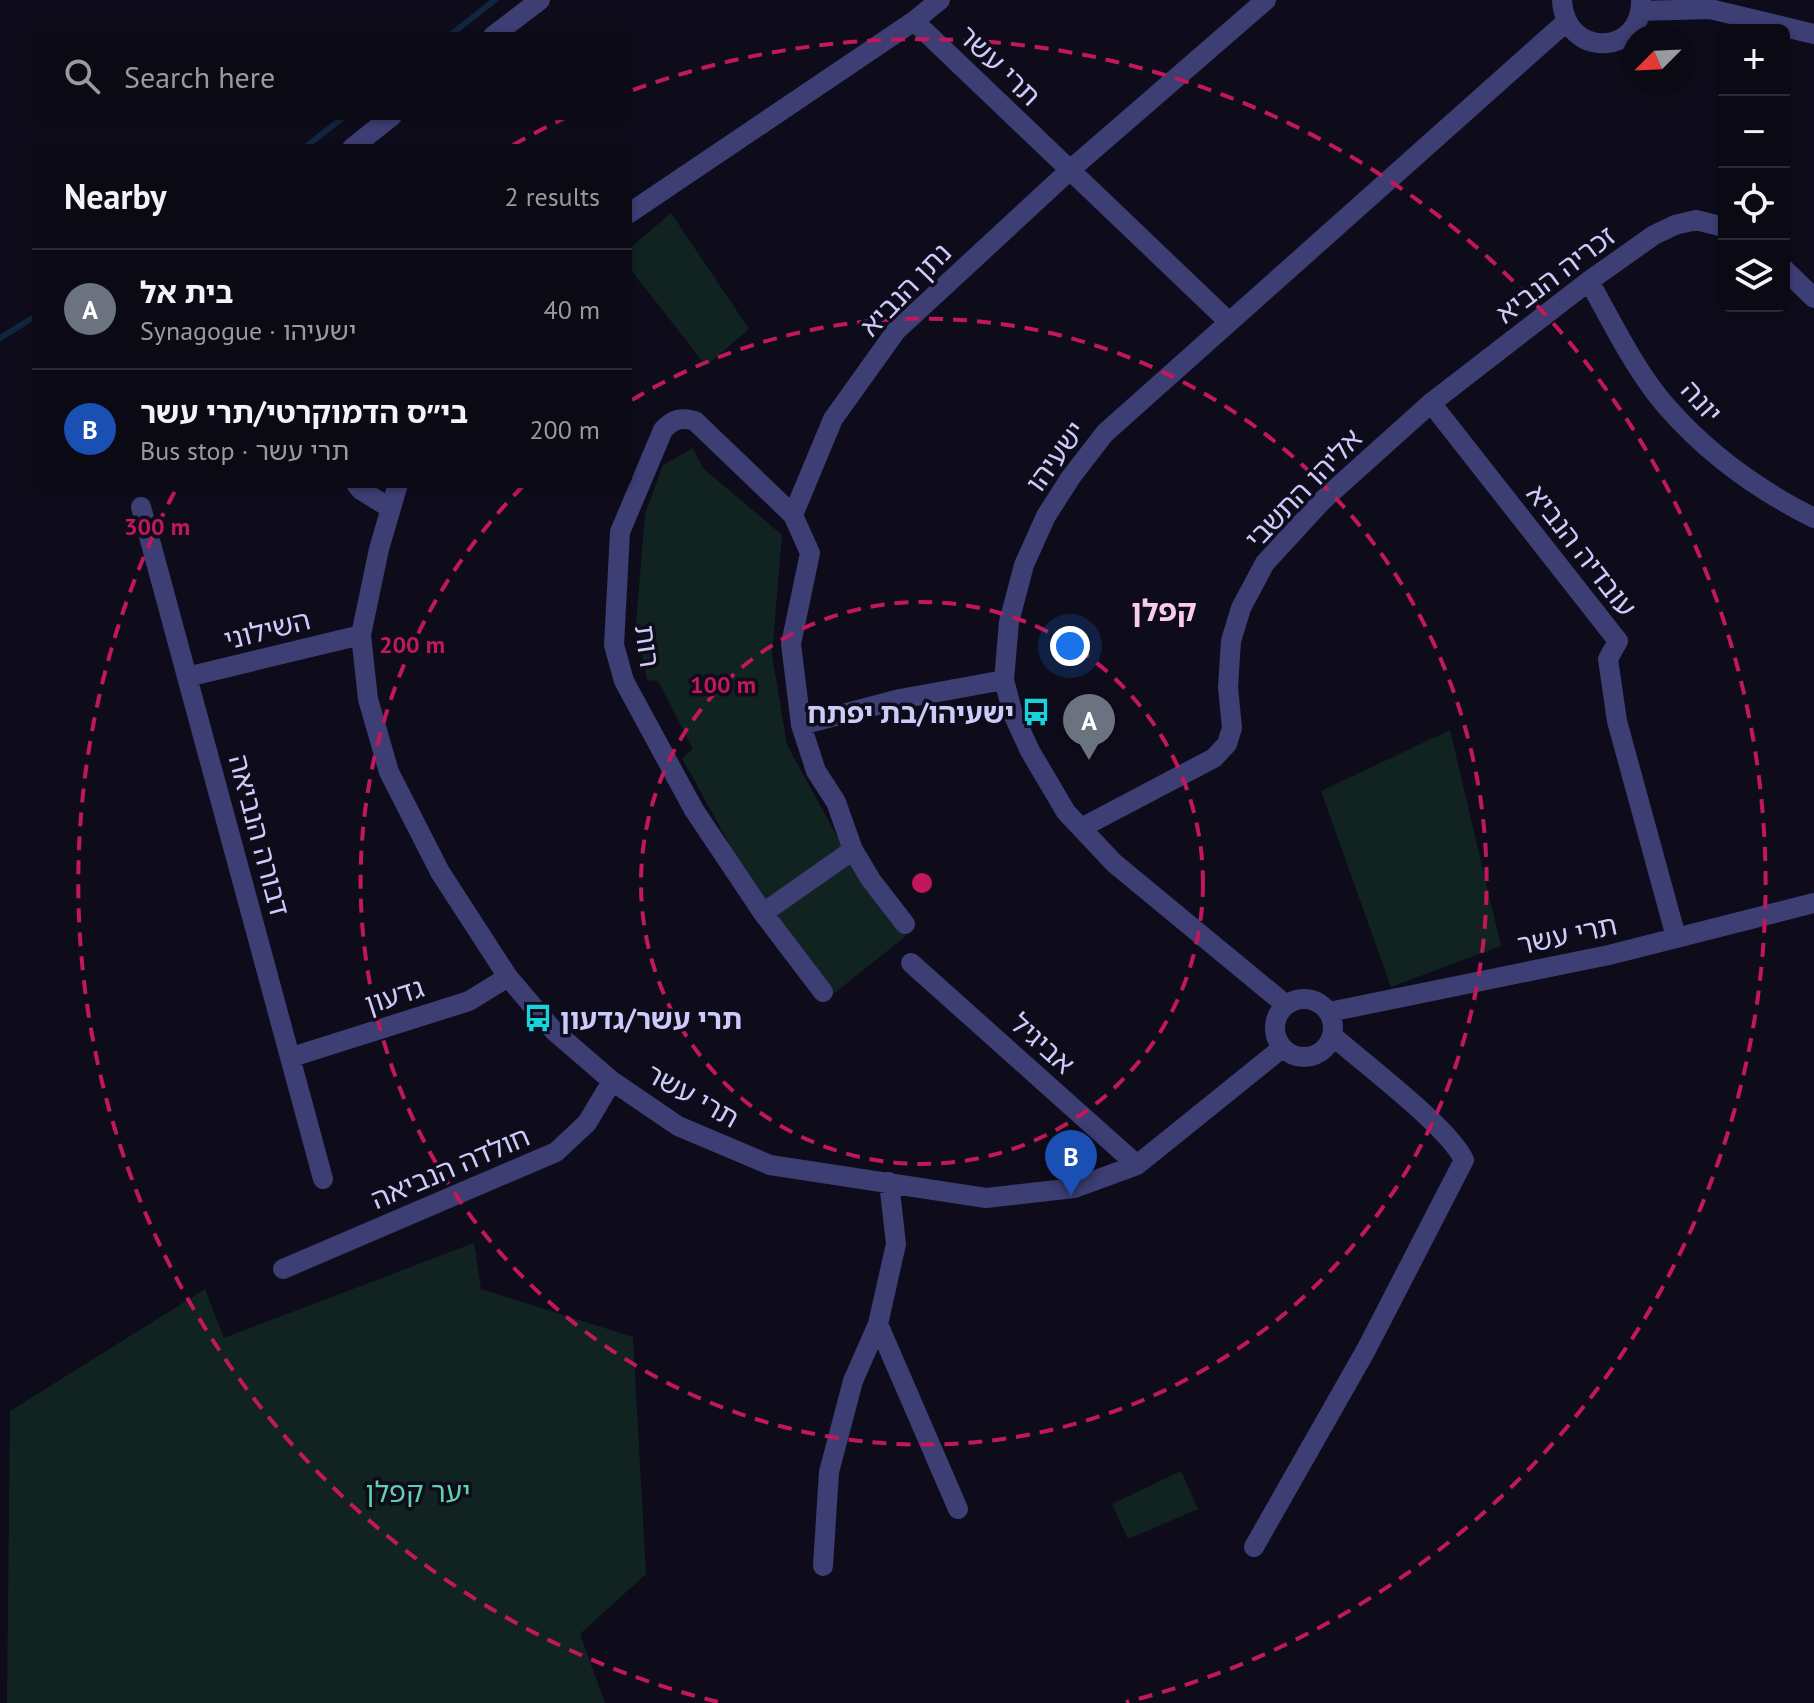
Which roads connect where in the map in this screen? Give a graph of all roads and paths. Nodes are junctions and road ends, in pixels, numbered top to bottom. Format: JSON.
{"nodes":[{"id":1,"x":540,"y":0,"type":"edge"},
{"id":2,"x":940,"y":0,"type":"edge"},
{"id":3,"x":1266,"y":0,"type":"edge"},
{"id":4,"x":1562,"y":0,"type":"edge"},
{"id":5,"x":1641,"y":6,"type":"edge"},
{"id":6,"x":914,"y":21,"type":"junction"},
{"id":7,"x":1566,"y":22,"type":"junction"},
{"id":8,"x":498,"y":32,"type":"edge"},
{"id":9,"x":1814,"y":34,"type":"edge"},
{"id":10,"x":387,"y":120,"type":"edge"},
{"id":11,"x":357,"y":144,"type":"edge"},
{"id":12,"x":1070,"y":170,"type":"junction"},
{"id":13,"x":632,"y":211,"type":"edge"},
{"id":14,"x":1718,"y":226,"type":"edge"},
{"id":15,"x":1790,"y":275,"type":"edge"},
{"id":16,"x":1589,"y":281,"type":"junction"},
{"id":17,"x":1814,"y":298,"type":"edge"},
{"id":18,"x":1228,"y":321,"type":"junction"},
{"id":19,"x":1431,"y":403,"type":"junction"},
{"id":20,"x":359,"y":488,"type":"edge"},
{"id":21,"x":397,"y":488,"type":"edge"},
{"id":22,"x":141,"y":507,"type":"dead end"},
{"id":23,"x":390,"y":508,"type":"junction"},
{"id":24,"x":793,"y":515,"type":"junction"},
{"id":25,"x":1814,"y":518,"type":"edge"},
{"id":26,"x":361,"y":635,"type":"junction"},
{"id":27,"x":187,"y":677,"type":"junction"},
{"id":28,"x":1004,"y":680,"type":"junction"},
{"id":29,"x":801,"y":725,"type":"junction"},
{"id":30,"x":1081,"y":828,"type":"junction"},
{"id":31,"x":853,"y":850,"type":"junction"},
{"id":32,"x":1814,"y":903,"type":"edge"},
{"id":33,"x":763,"y":913,"type":"junction"},
{"id":34,"x":905,"y":924,"type":"dead end"},
{"id":35,"x":1676,"y":937,"type":"junction"},
{"id":36,"x":911,"y":963,"type":"dead end"},
{"id":37,"x":508,"y":977,"type":"junction"},
{"id":38,"x":823,"y":992,"type":"dead end"},
{"id":39,"x":1286,"y":1005,"type":"junction"},
{"id":40,"x":1329,"y":1012,"type":"junction"},
{"id":41,"x":1333,"y":1036,"type":"junction"},
{"id":42,"x":1282,"y":1048,"type":"junction"},
{"id":43,"x":292,"y":1057,"type":"junction"},
{"id":44,"x":612,"y":1081,"type":"junction"},
{"id":45,"x":1137,"y":1165,"type":"junction"},
{"id":46,"x":323,"y":1179,"type":"dead end"},
{"id":47,"x":889,"y":1182,"type":"junction"},
{"id":48,"x":283,"y":1269,"type":"dead end"},
{"id":49,"x":878,"y":1324,"type":"junction"},
{"id":50,"x":958,"y":1509,"type":"dead end"},
{"id":51,"x":1254,"y":1547,"type":"dead end"},
{"id":52,"x":823,"y":1566,"type":"dead end"}],
"edges":[{"from":1,"to":8,"type":"street"},
{"from":2,"to":6,"type":"street"},
{"from":3,"to":12,"type":"street","name":"נתן הנביא"},
{"from":4,"to":7,"type":"street"},
{"from":5,"to":7,"type":"street"},
{"from":5,"to":9,"type":"street"},
{"from":6,"to":12,"type":"street","name":"תרי עשר"},
{"from":6,"to":13,"type":"street"},
{"from":7,"to":18,"type":"street","name":"ישעיהו"},
{"from":10,"to":11,"type":"street"},
{"from":12,"to":18,"type":"street","name":"תרי עשר"},
{"from":12,"to":24,"type":"street","name":"נתן הנביא"},
{"from":14,"to":16,"type":"street","name":"זכריה הנביא"},
{"from":15,"to":17,"type":"street"},
{"from":16,"to":19,"type":"street","name":"זכריה הנביא"},
{"from":16,"to":25,"type":"street","name":"יונה"},
{"from":18,"to":28,"type":"street","name":"ישעיהו"},
{"from":19,"to":30,"type":"street","name":"אליהו התשבי"},
{"from":19,"to":35,"type":"street","name":"עובדיה הנביא"},
{"from":20,"to":23,"type":"street"},
{"from":21,"to":23,"type":"street","name":"תרי עשר"},
{"from":22,"to":27,"type":"street","name":"דבורה הנביאה"},
{"from":23,"to":26,"type":"street","name":"תרי עשר"},
{"from":24,"to":29,"type":"street"},
{"from":24,"to":33,"type":"street","name":"רות"},
{"from":26,"to":27,"type":"street","name":"השילוני"},
{"from":26,"to":37,"type":"street","name":"תרי עשר"},
{"from":27,"to":43,"type":"street","name":"דבורה הנביאה"},
{"from":28,"to":29,"type":"street"},
{"from":28,"to":30,"type":"street","name":"ישעיהו"},
{"from":29,"to":31,"type":"street"},
{"from":30,"to":39,"type":"street","name":"ישעיהו"},
{"from":31,"to":33,"type":"street"},
{"from":31,"to":34,"type":"street"},
{"from":32,"to":35,"type":"street","name":"תרי עשר"},
{"from":33,"to":38,"type":"street","name":"רות"},
{"from":35,"to":40,"type":"street","name":"תרי עשר"},
{"from":36,"to":45,"type":"street","name":"אביגיל"},
{"from":37,"to":43,"type":"street","name":"גדעון"},
{"from":37,"to":44,"type":"street","name":"תרי עשר"},
{"from":39,"to":40,"type":"street"},
{"from":39,"to":42,"type":"street"},
{"from":40,"to":41,"type":"street"},
{"from":41,"to":42,"type":"street"},
{"from":41,"to":51,"type":"street"},
{"from":42,"to":45,"type":"street","name":"תרי עשר"},
{"from":43,"to":46,"type":"street","name":"דבורה הנביאה"},
{"from":44,"to":47,"type":"street","name":"תרי עשר"},
{"from":44,"to":48,"type":"street","name":"חולדה הנביאה"},
{"from":45,"to":47,"type":"street","name":"תרי עשר"},
{"from":47,"to":49,"type":"street"},
{"from":49,"to":50,"type":"street"},
{"from":49,"to":52,"type":"street"}]}
